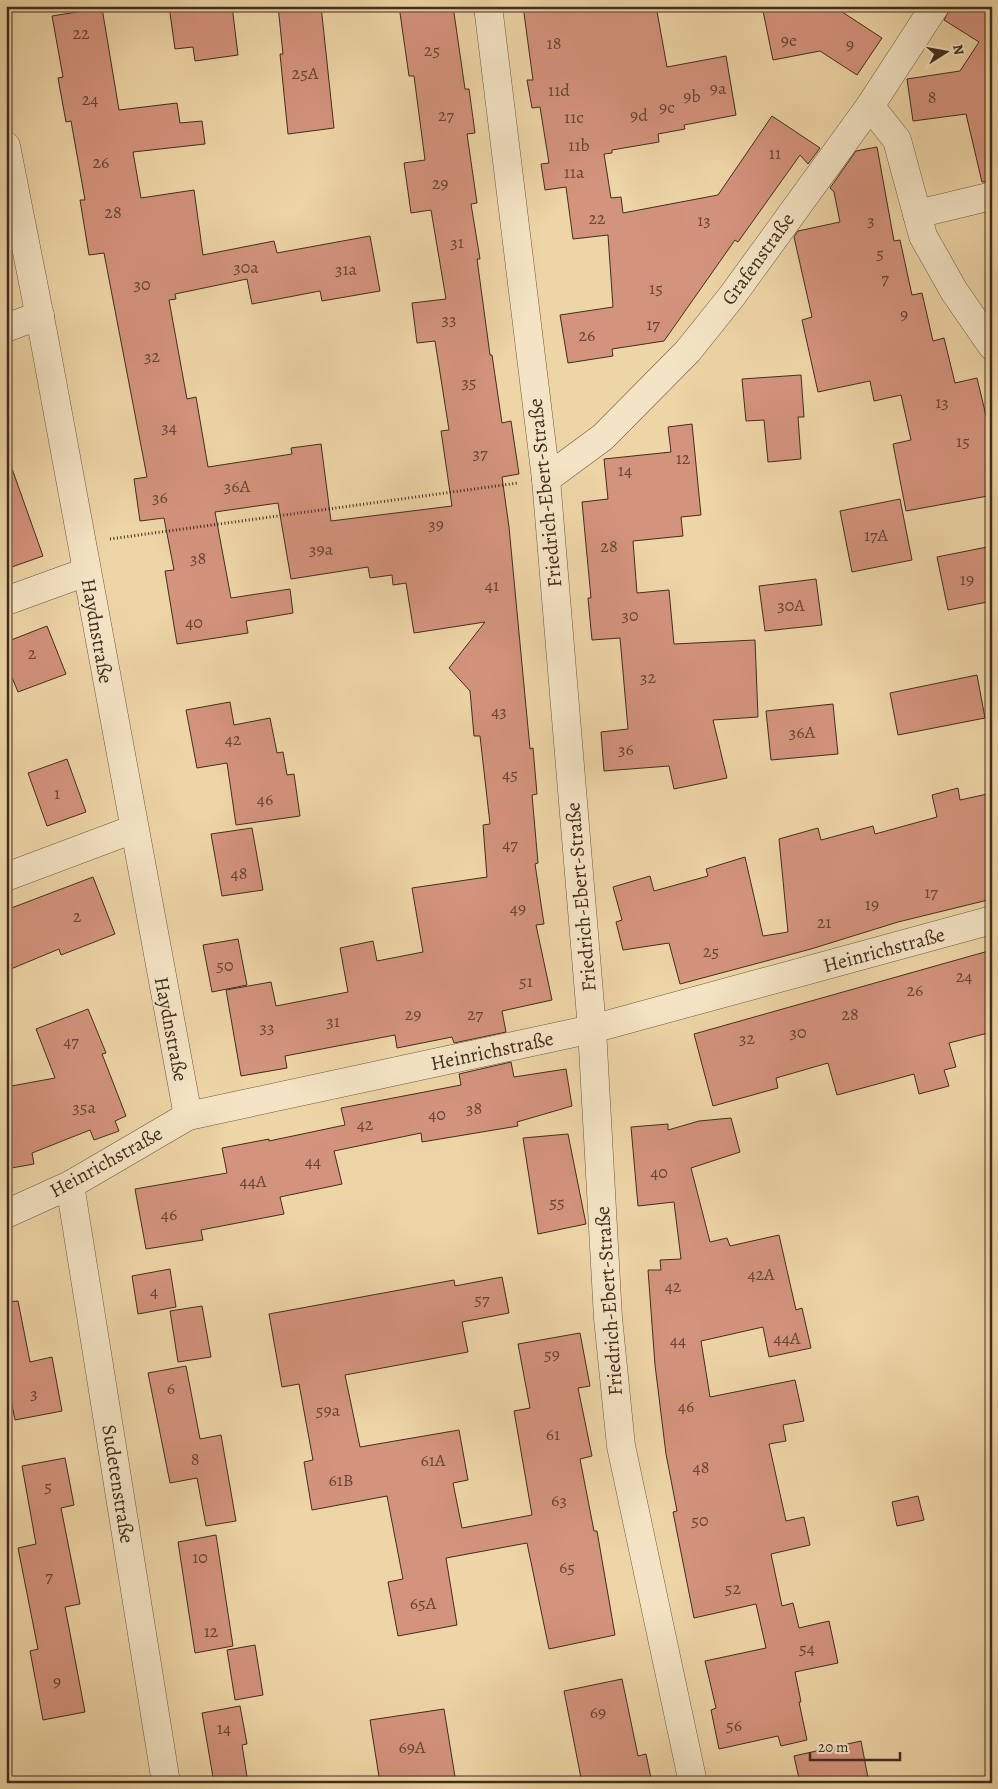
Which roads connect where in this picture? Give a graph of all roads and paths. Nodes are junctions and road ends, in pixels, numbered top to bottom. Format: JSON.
{"nodes":[{"id":1,"x":488,"y":6,"type":"edge"},
{"id":2,"x":935,"y":6,"type":"edge"},
{"id":3,"x":870,"y":106,"type":"junction"},
{"id":4,"x":6,"y":146,"type":"edge"},
{"id":5,"x":992,"y":196,"type":"edge"},
{"id":6,"x":917,"y":214,"type":"junction"},
{"id":7,"x":40,"y":315,"type":"junction"},
{"id":8,"x":6,"y":328,"type":"edge"},
{"id":9,"x":992,"y":346,"type":"edge"},
{"id":10,"x":546,"y":479,"type":"junction"},
{"id":11,"x":82,"y":542,"type":"junction"},
{"id":12,"x":86,"y":572,"type":"junction"},
{"id":13,"x":6,"y":601,"type":"edge"},
{"id":14,"x":134,"y":829,"type":"junction"},
{"id":15,"x":6,"y":878,"type":"edge"},
{"id":16,"x":992,"y":920,"type":"edge"},
{"id":17,"x":592,"y":1029,"type":"junction"},
{"id":18,"x":188,"y":1116,"type":"junction"},
{"id":19,"x":70,"y":1185,"type":"junction"},
{"id":20,"x":6,"y":1214,"type":"edge"},
{"id":21,"x":166,"y":1783,"type":"edge"},
{"id":22,"x":694,"y":1783,"type":"edge"}],
"edges":[{"from":1,"to":10,"type":"street","name":"Friedrich-Ebert-Straße"},
{"from":2,"to":3,"type":"street","name":"Grafenstraße"},
{"from":3,"to":6,"type":"street"},
{"from":3,"to":10,"type":"street","name":"Grafenstraße"},
{"from":4,"to":7,"type":"street","name":"Haydnstraße"},
{"from":5,"to":6,"type":"street"},
{"from":6,"to":9,"type":"street"},
{"from":7,"to":8,"type":"street"},
{"from":7,"to":11,"type":"street","name":"Haydnstraße"},
{"from":10,"to":11,"type":"path"},
{"from":10,"to":17,"type":"street","name":"Friedrich-Ebert-Straße"},
{"from":11,"to":12,"type":"street","name":"Haydnstraße"},
{"from":12,"to":13,"type":"street"},
{"from":12,"to":14,"type":"street","name":"Haydnstraße"},
{"from":14,"to":15,"type":"street"},
{"from":14,"to":18,"type":"street","name":"Haydnstraße"},
{"from":16,"to":17,"type":"street","name":"Heinrichstraße"},
{"from":17,"to":18,"type":"street","name":"Heinrichstraße"},
{"from":17,"to":22,"type":"street","name":"Friedrich-Ebert-Straße"},
{"from":18,"to":19,"type":"street","name":"Heinrichstraße"},
{"from":19,"to":20,"type":"street","name":"Heinrichstraße"},
{"from":19,"to":21,"type":"street","name":"Sudetenstraße"}]}
